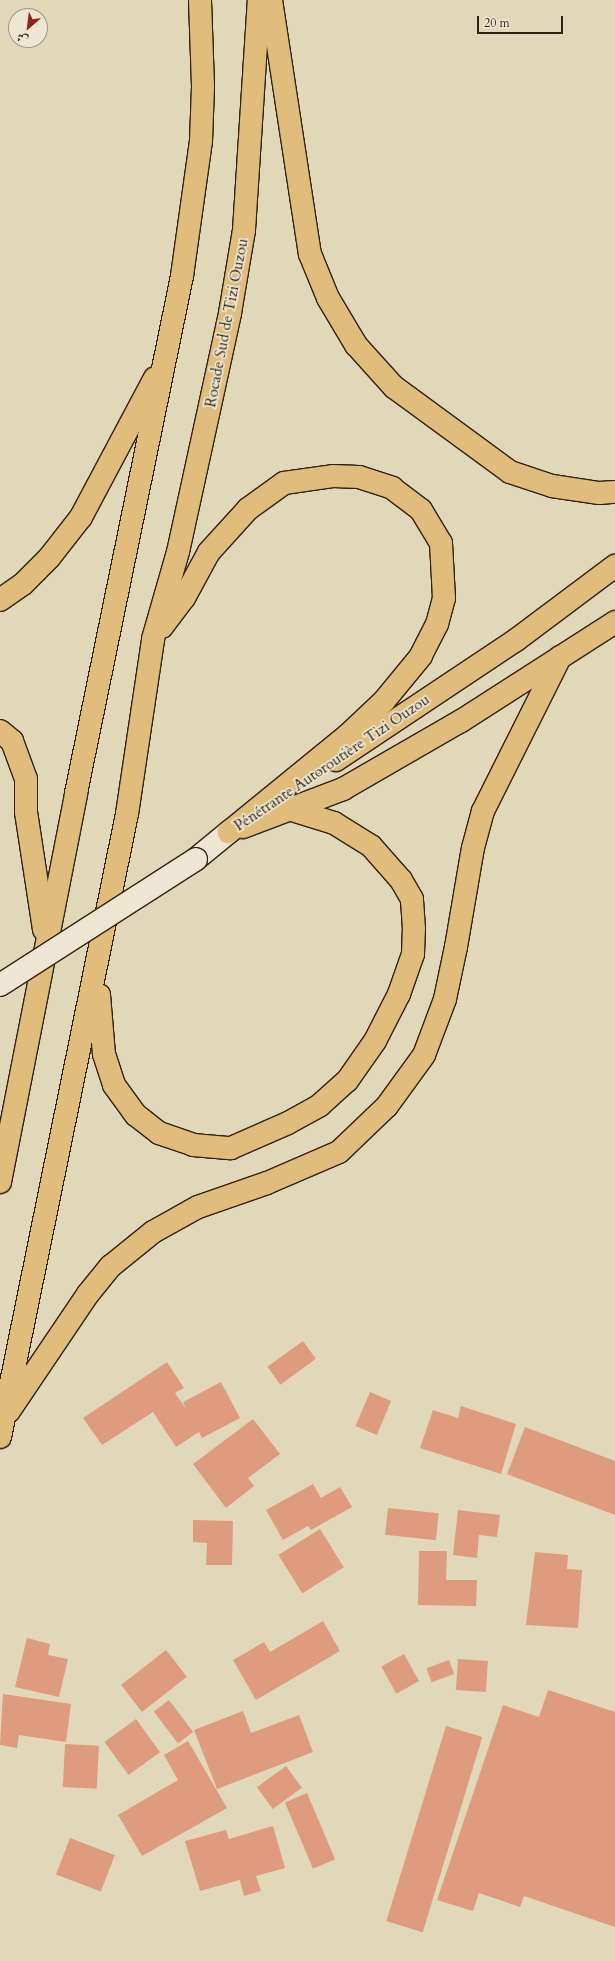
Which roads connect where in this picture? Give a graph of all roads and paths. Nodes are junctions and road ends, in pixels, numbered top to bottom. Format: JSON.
{"nodes":[{"id":1,"x":200,"y":0,"type":"edge"},
{"id":2,"x":259,"y":0,"type":"edge"},
{"id":3,"x":271,"y":0,"type":"edge"},
{"id":4,"x":167,"y":356,"type":"junction"},
{"id":5,"x":615,"y":492,"type":"edge"},
{"id":6,"x":615,"y":566,"type":"edge"},
{"id":7,"x":0,"y":600,"type":"edge"},
{"id":8,"x":615,"y":622,"type":"edge"},
{"id":9,"x":153,"y":639,"type":"junction"},
{"id":10,"x":560,"y":657,"type":"junction"},
{"id":11,"x":0,"y":731,"type":"edge"},
{"id":12,"x":292,"y":810,"type":"junction"},
{"id":13,"x":229,"y":832,"type":"junction"},
{"id":14,"x":47,"y":943,"type":"junction"},
{"id":15,"x":98,"y":962,"type":"junction"},
{"id":16,"x":0,"y":985,"type":"edge"},
{"id":17,"x":0,"y":1182,"type":"edge"},
{"id":18,"x":2,"y":1427,"type":"edge"}],
"edges":[{"from":1,"to":4,"type":"highway"},
{"from":2,"to":9,"type":"highway","name":"Rocade Sud de Tizi Ouzou"},
{"from":3,"to":5,"type":"highway"},
{"from":4,"to":7,"type":"highway"},
{"from":4,"to":14,"type":"highway"},
{"from":6,"to":13,"type":"highway","name":"Pénétrante Autoroutière Tizi Ouzou"},
{"from":8,"to":10,"type":"highway","name":"Pénétrante Autoroutière Tizi Ouzou"},
{"from":9,"to":13,"type":"highway"},
{"from":9,"to":15,"type":"highway","name":"Rocade Sud de Tizi Ouzou"},
{"from":10,"to":12,"type":"highway","name":"Pénétrante Autoroutière Tizi Ouzou"},
{"from":10,"to":18,"type":"highway"},
{"from":11,"to":14,"type":"highway"},
{"from":12,"to":13,"type":"highway","name":"Pénétrante Autoroutière Tizi Ouzou"},
{"from":12,"to":15,"type":"highway"},
{"from":13,"to":16,"type":"main road","bridge":true},
{"from":14,"to":17,"type":"highway"},
{"from":15,"to":18,"type":"highway"}]}
